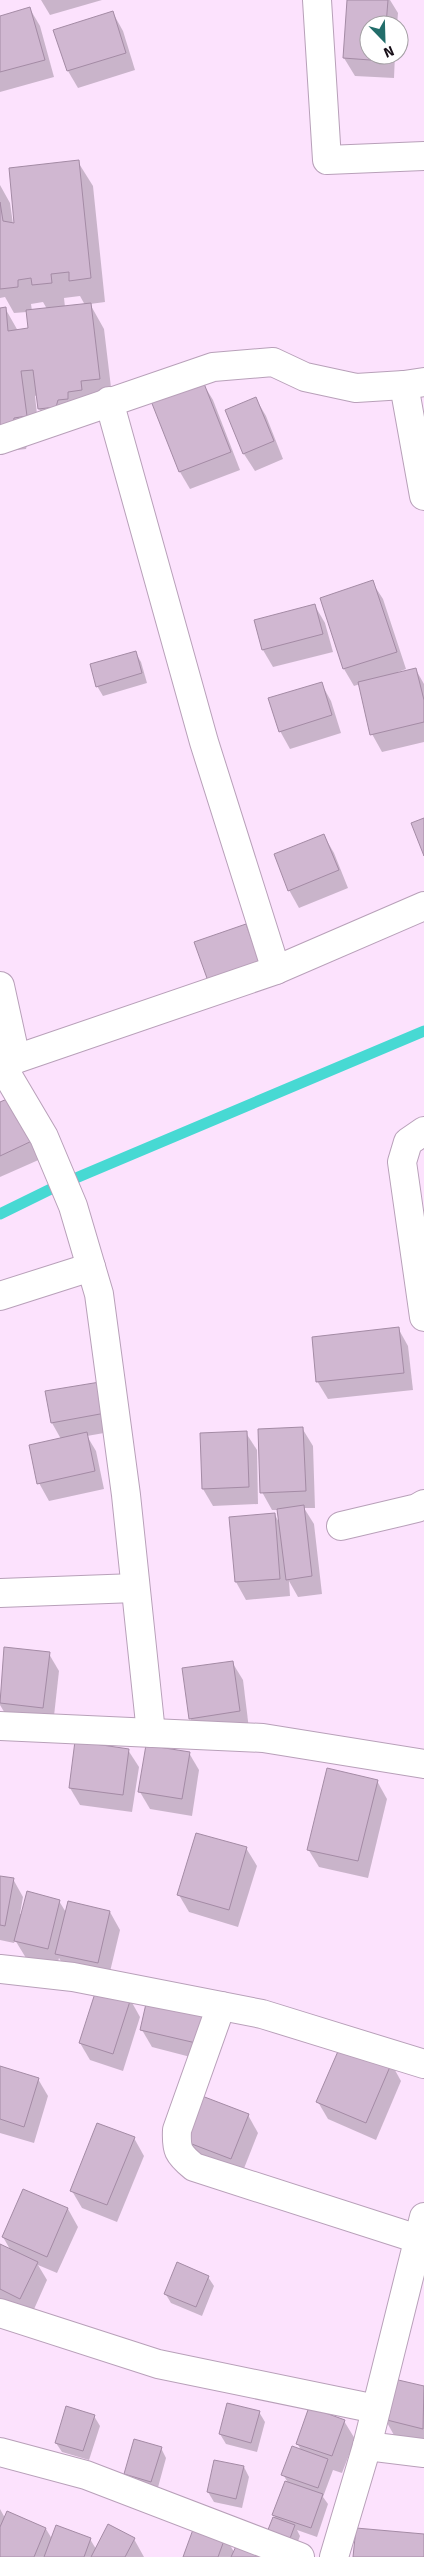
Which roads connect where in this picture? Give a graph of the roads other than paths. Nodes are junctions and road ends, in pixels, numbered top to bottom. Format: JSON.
{"nodes":[{"id":1,"x":317,"y":0,"type":"edge"},
{"id":2,"x":424,"y":156,"type":"edge"},
{"id":3,"x":414,"y":384,"type":"edge"},
{"id":4,"x":109,"y":401,"type":"junction"},
{"id":5,"x":0,"y":440,"type":"edge"},
{"id":6,"x":424,"y":496,"type":"edge"},
{"id":7,"x":424,"y":906,"type":"edge"},
{"id":8,"x":276,"y":970,"type":"junction"},
{"id":9,"x":0,"y":986,"type":"edge"},
{"id":10,"x":6,"y":1064,"type":"edge"},
{"id":11,"x":424,"y":1131,"type":"edge"},
{"id":12,"x":91,"y":1267,"type":"junction"},
{"id":13,"x":0,"y":1296,"type":"edge"},
{"id":14,"x":424,"y":1317,"type":"edge"},
{"id":15,"x":424,"y":1504,"type":"edge"},
{"id":16,"x":341,"y":1526,"type":"dead end"},
{"id":17,"x":135,"y":1588,"type":"junction"},
{"id":18,"x":0,"y":1593,"type":"edge"},
{"id":19,"x":0,"y":1726,"type":"edge"},
{"id":20,"x":150,"y":1733,"type":"junction"},
{"id":21,"x":424,"y":1764,"type":"edge"},
{"id":22,"x":0,"y":1969,"type":"edge"},
{"id":23,"x":221,"y":2006,"type":"junction"},
{"id":24,"x":424,"y":2064,"type":"edge"},
{"id":25,"x":421,"y":2228,"type":"edge"},
{"id":26,"x":0,"y":2313,"type":"edge"},
{"id":27,"x":376,"y":2409,"type":"junction"},
{"id":28,"x":367,"y":2446,"type":"junction"},
{"id":29,"x":0,"y":2452,"type":"edge"},
{"id":30,"x":424,"y":2453,"type":"edge"},
{"id":31,"x":300,"y":2557,"type":"edge"},
{"id":32,"x":334,"y":2557,"type":"edge"}],
"edges":[{"from":1,"to":2,"type":"street"},
{"from":3,"to":4,"type":"street"},
{"from":3,"to":6,"type":"street"},
{"from":4,"to":5,"type":"street"},
{"from":4,"to":8,"type":"street"},
{"from":7,"to":8,"type":"street"},
{"from":8,"to":10,"type":"street"},
{"from":9,"to":10,"type":"street"},
{"from":10,"to":12,"type":"street"},
{"from":11,"to":14,"type":"street"},
{"from":12,"to":13,"type":"street"},
{"from":12,"to":17,"type":"street"},
{"from":15,"to":16,"type":"street"},
{"from":17,"to":18,"type":"street"},
{"from":17,"to":20,"type":"street"},
{"from":19,"to":20,"type":"street"},
{"from":20,"to":21,"type":"street"},
{"from":22,"to":23,"type":"street"},
{"from":23,"to":24,"type":"street"},
{"from":23,"to":25,"type":"street"},
{"from":25,"to":27,"type":"street"},
{"from":26,"to":27,"type":"street"},
{"from":27,"to":28,"type":"street"},
{"from":28,"to":30,"type":"street"},
{"from":28,"to":32,"type":"street"},
{"from":29,"to":31,"type":"street"}]}
